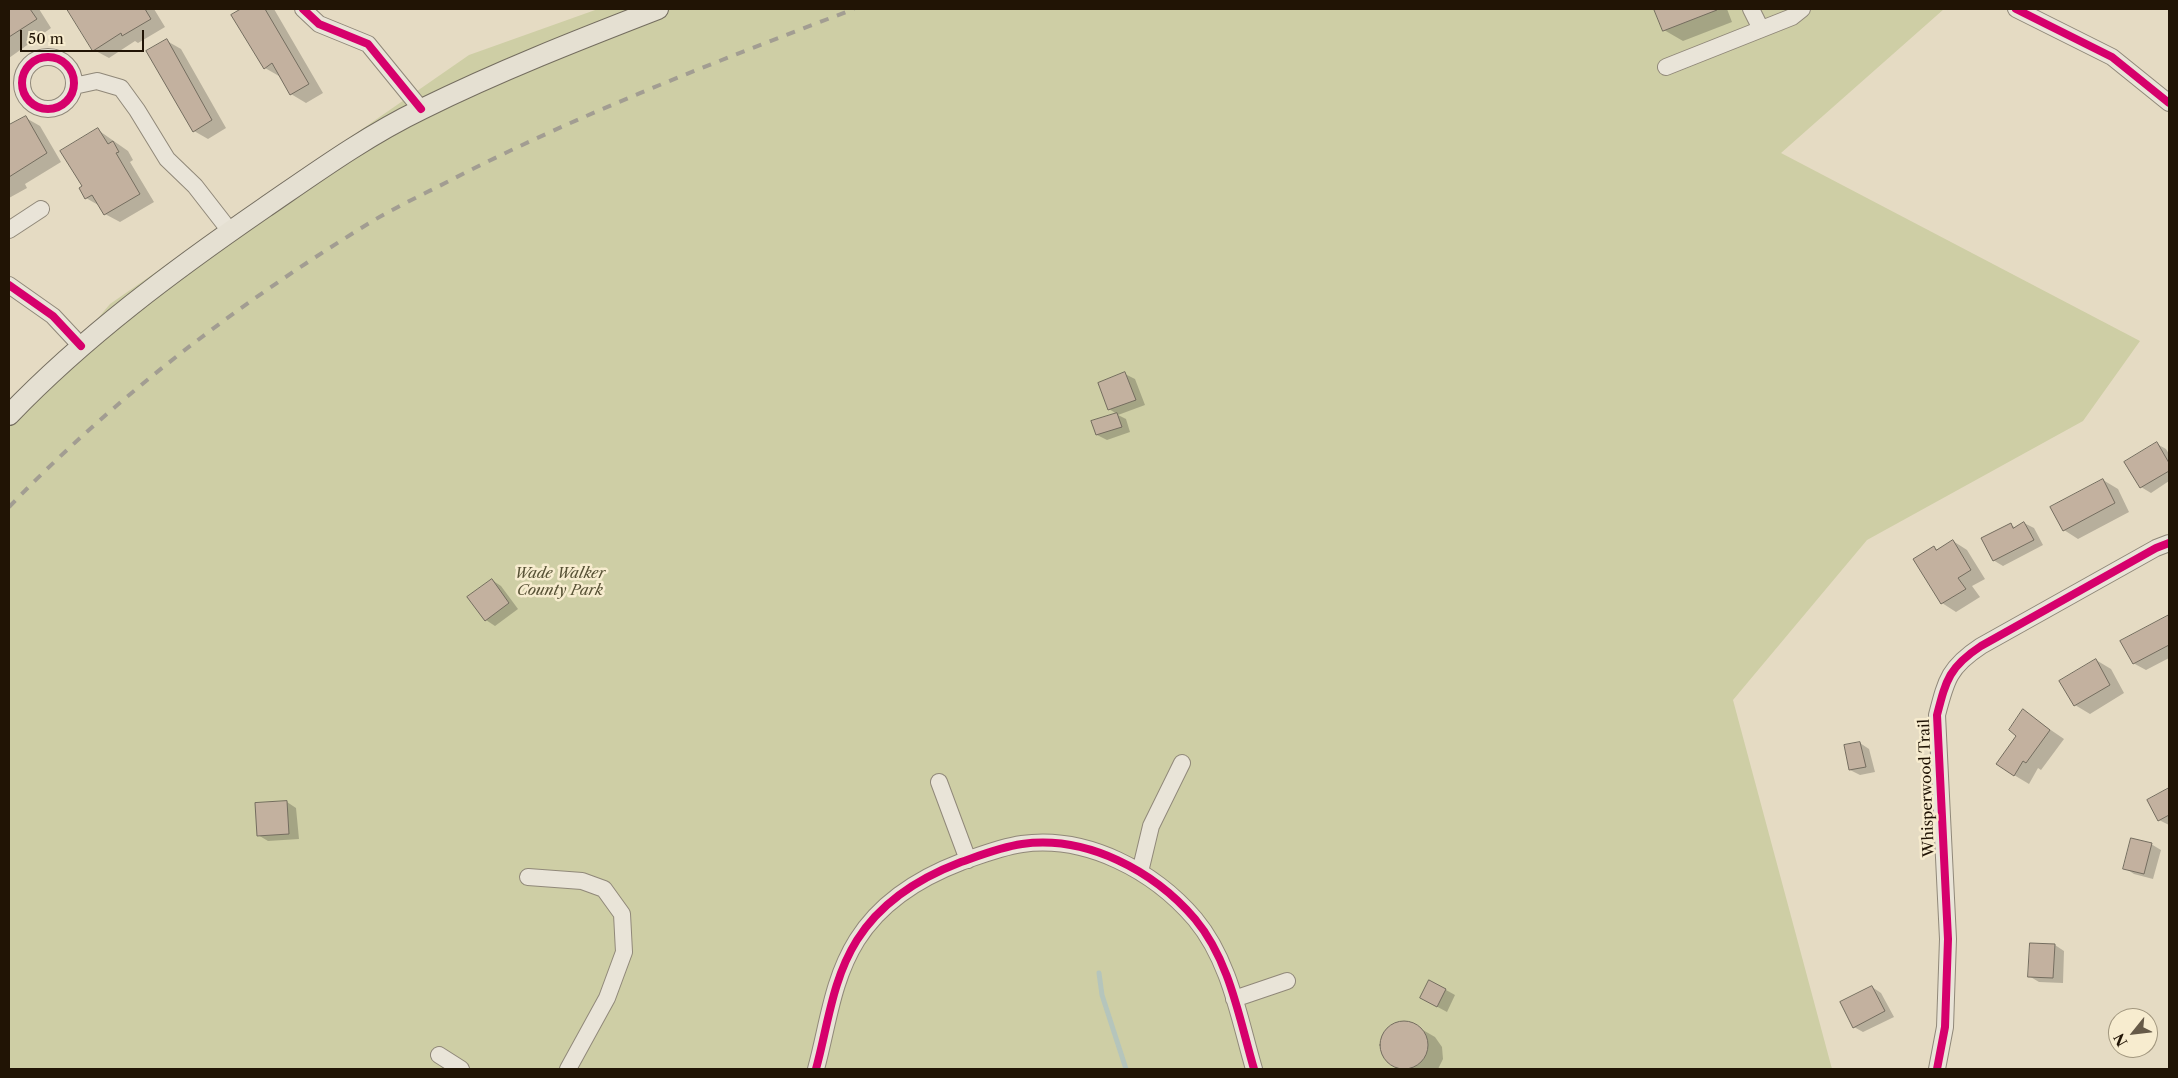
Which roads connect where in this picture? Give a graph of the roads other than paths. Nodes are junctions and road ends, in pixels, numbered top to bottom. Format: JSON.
{"nodes":[{"id":1,"x":303,"y":9,"type":"edge"},
{"id":2,"x":658,"y":9,"type":"edge"},
{"id":3,"x":1751,"y":9,"type":"edge"},
{"id":4,"x":1802,"y":9,"type":"edge"},
{"id":5,"x":2016,"y":9,"type":"edge"},
{"id":6,"x":1761,"y":29,"type":"junction"},
{"id":7,"x":1666,"y":67,"type":"dead end"},
{"id":8,"x":15,"y":82,"type":"edge"},
{"id":9,"x":74,"y":86,"type":"junction"},
{"id":10,"x":2169,"y":103,"type":"edge"},
{"id":11,"x":421,"y":109,"type":"junction"},
{"id":12,"x":41,"y":209,"type":"dead end"},
{"id":13,"x":9,"y":230,"type":"edge"},
{"id":14,"x":230,"y":231,"type":"junction"},
{"id":15,"x":9,"y":285,"type":"edge"},
{"id":16,"x":82,"y":346,"type":"junction"},
{"id":17,"x":9,"y":416,"type":"edge"},
{"id":18,"x":2169,"y":543,"type":"edge"},
{"id":19,"x":1182,"y":763,"type":"dead end"},
{"id":20,"x":939,"y":782,"type":"dead end"},
{"id":21,"x":968,"y":860,"type":"junction"},
{"id":22,"x":1140,"y":872,"type":"junction"},
{"id":23,"x":528,"y":877,"type":"dead end"},
{"id":24,"x":1287,"y":981,"type":"dead end"},
{"id":25,"x":1234,"y":999,"type":"junction"},
{"id":26,"x":439,"y":1055,"type":"dead end"},
{"id":27,"x":461,"y":1069,"type":"edge"},
{"id":28,"x":568,"y":1069,"type":"edge"},
{"id":29,"x":816,"y":1069,"type":"edge"},
{"id":30,"x":1254,"y":1069,"type":"edge"},
{"id":31,"x":1937,"y":1069,"type":"edge"}],
"edges":[{"from":1,"to":11,"type":"street"},
{"from":2,"to":11,"type":"main road"},
{"from":3,"to":6,"type":"street"},
{"from":4,"to":6,"type":"street"},
{"from":5,"to":10,"type":"street"},
{"from":6,"to":7,"type":"street"},
{"from":8,"to":9,"type":"street"},
{"from":8,"to":9,"type":"street"},
{"from":9,"to":14,"type":"street"},
{"from":11,"to":14,"type":"main road"},
{"from":12,"to":13,"type":"street"},
{"from":14,"to":16,"type":"main road"},
{"from":15,"to":16,"type":"street"},
{"from":16,"to":17,"type":"main road"},
{"from":18,"to":31,"type":"street","name":"Whisperwood Trail"},
{"from":19,"to":22,"type":"street"},
{"from":20,"to":21,"type":"street"},
{"from":21,"to":22,"type":"street"},
{"from":21,"to":29,"type":"street"},
{"from":22,"to":25,"type":"street"},
{"from":23,"to":28,"type":"street"},
{"from":24,"to":25,"type":"street"},
{"from":25,"to":30,"type":"street"},
{"from":26,"to":27,"type":"street"}]}
